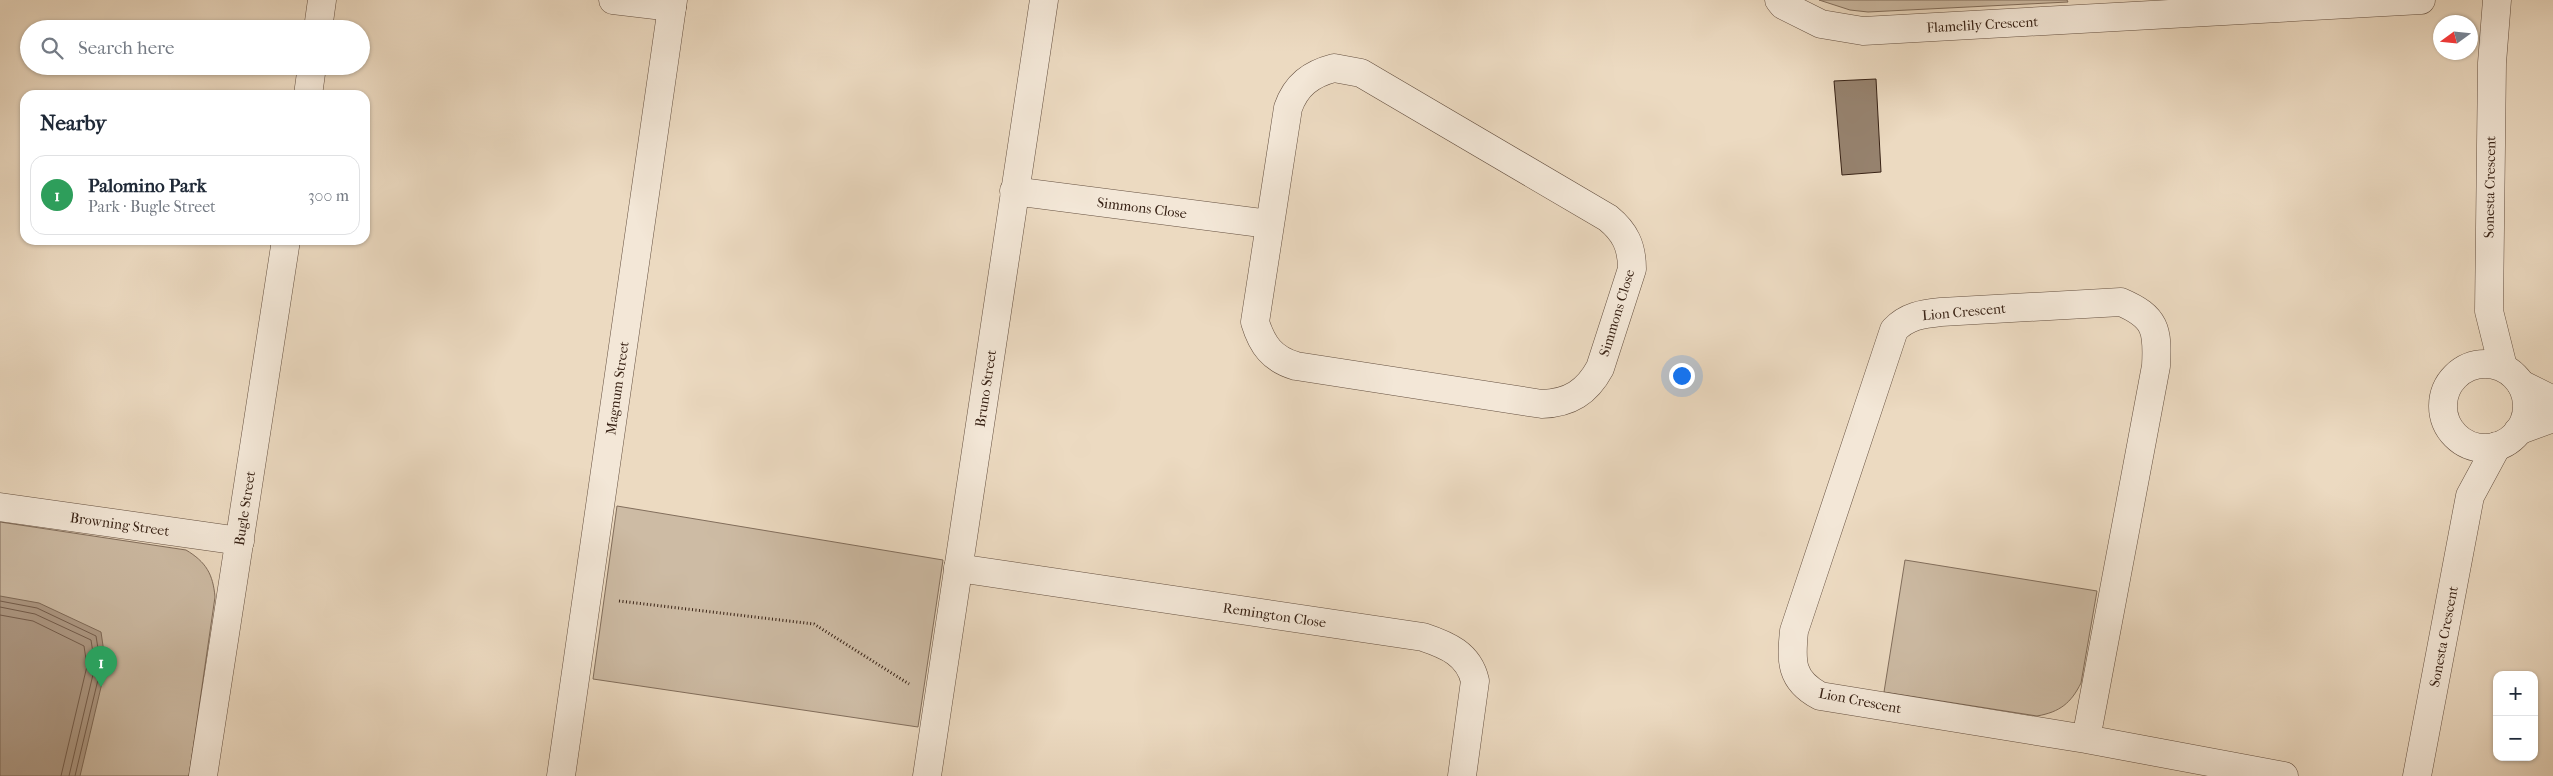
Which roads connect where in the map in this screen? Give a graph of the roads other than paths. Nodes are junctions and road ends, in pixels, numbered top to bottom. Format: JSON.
{"nodes":[{"id":1,"x":322,"y":0,"type":"edge"},
{"id":2,"x":613,"y":0,"type":"edge"},
{"id":3,"x":1044,"y":0,"type":"edge"},
{"id":4,"x":1780,"y":0,"type":"edge"},
{"id":5,"x":2420,"y":0,"type":"edge"},
{"id":6,"x":2497,"y":0,"type":"edge"},
{"id":7,"x":673,"y":4,"type":"edge"},
{"id":8,"x":2193,"y":6,"type":"edge"},
{"id":9,"x":319,"y":20,"type":"edge"},
{"id":10,"x":311,"y":75,"type":"edge"},
{"id":11,"x":309,"y":90,"type":"edge"},
{"id":12,"x":1014,"y":191,"type":"junction"},
{"id":13,"x":1269,"y":224,"type":"junction"},
{"id":14,"x":285,"y":245,"type":"edge"},
{"id":15,"x":2489,"y":311,"type":"junction"},
{"id":16,"x":2468,"y":367,"type":"junction"},
{"id":17,"x":2512,"y":376,"type":"junction"},
{"id":18,"x":2553,"y":400,"type":"edge"},
{"id":19,"x":2553,"y":418,"type":"edge"},
{"id":20,"x":2458,"y":438,"type":"junction"},
{"id":21,"x":2508,"y":439,"type":"junction"},
{"id":22,"x":2470,"y":496,"type":"junction"},
{"id":23,"x":0,"y":507,"type":"edge"},
{"id":24,"x":240,"y":541,"type":"junction"},
{"id":25,"x":958,"y":568,"type":"junction"},
{"id":26,"x":2086,"y":739,"type":"junction"},
{"id":27,"x":203,"y":776,"type":"edge"},
{"id":28,"x":560,"y":776,"type":"edge"},
{"id":29,"x":927,"y":776,"type":"edge"},
{"id":30,"x":1462,"y":776,"type":"edge"},
{"id":31,"x":2284,"y":776,"type":"edge"},
{"id":32,"x":2417,"y":776,"type":"edge"}],
"edges":[{"from":1,"to":9,"type":"street"},
{"from":2,"to":7,"type":"street"},
{"from":3,"to":12,"type":"street","name":"Bruno Street"},
{"from":4,"to":8,"type":"street","name":"Flamelily Crescent"},
{"from":5,"to":8,"type":"street","name":"Flamelily Crescent"},
{"from":6,"to":15,"type":"street","name":"Sonesta Crescent"},
{"from":7,"to":28,"type":"street","name":"Magnum Street"},
{"from":10,"to":11,"type":"street"},
{"from":12,"to":13,"type":"street","name":"Simmons Close"},
{"from":12,"to":25,"type":"street","name":"Bruno Street"},
{"from":13,"to":13,"type":"street","name":"Simmons Close"},
{"from":14,"to":24,"type":"street","name":"Bugle Street"},
{"from":15,"to":16,"type":"street","name":"Sonesta Crescent"},
{"from":15,"to":17,"type":"street","name":"Sonesta Crescent"},
{"from":16,"to":17,"type":"street"},
{"from":16,"to":20,"type":"street"},
{"from":17,"to":18,"type":"street"},
{"from":17,"to":21,"type":"street"},
{"from":19,"to":21,"type":"street"},
{"from":20,"to":21,"type":"street"},
{"from":20,"to":22,"type":"street","name":"Sonesta Crescent"},
{"from":21,"to":22,"type":"street","name":"Sonesta Crescent"},
{"from":22,"to":32,"type":"street","name":"Sonesta Crescent"},
{"from":23,"to":24,"type":"street","name":"Browning Street"},
{"from":24,"to":27,"type":"street","name":"Bugle Street"},
{"from":25,"to":29,"type":"street","name":"Bruno Street"},
{"from":25,"to":30,"type":"street","name":"Remington Close"},
{"from":26,"to":26,"type":"street","name":"Lion Crescent"},
{"from":26,"to":31,"type":"street","name":"Lion Crescent"}]}
